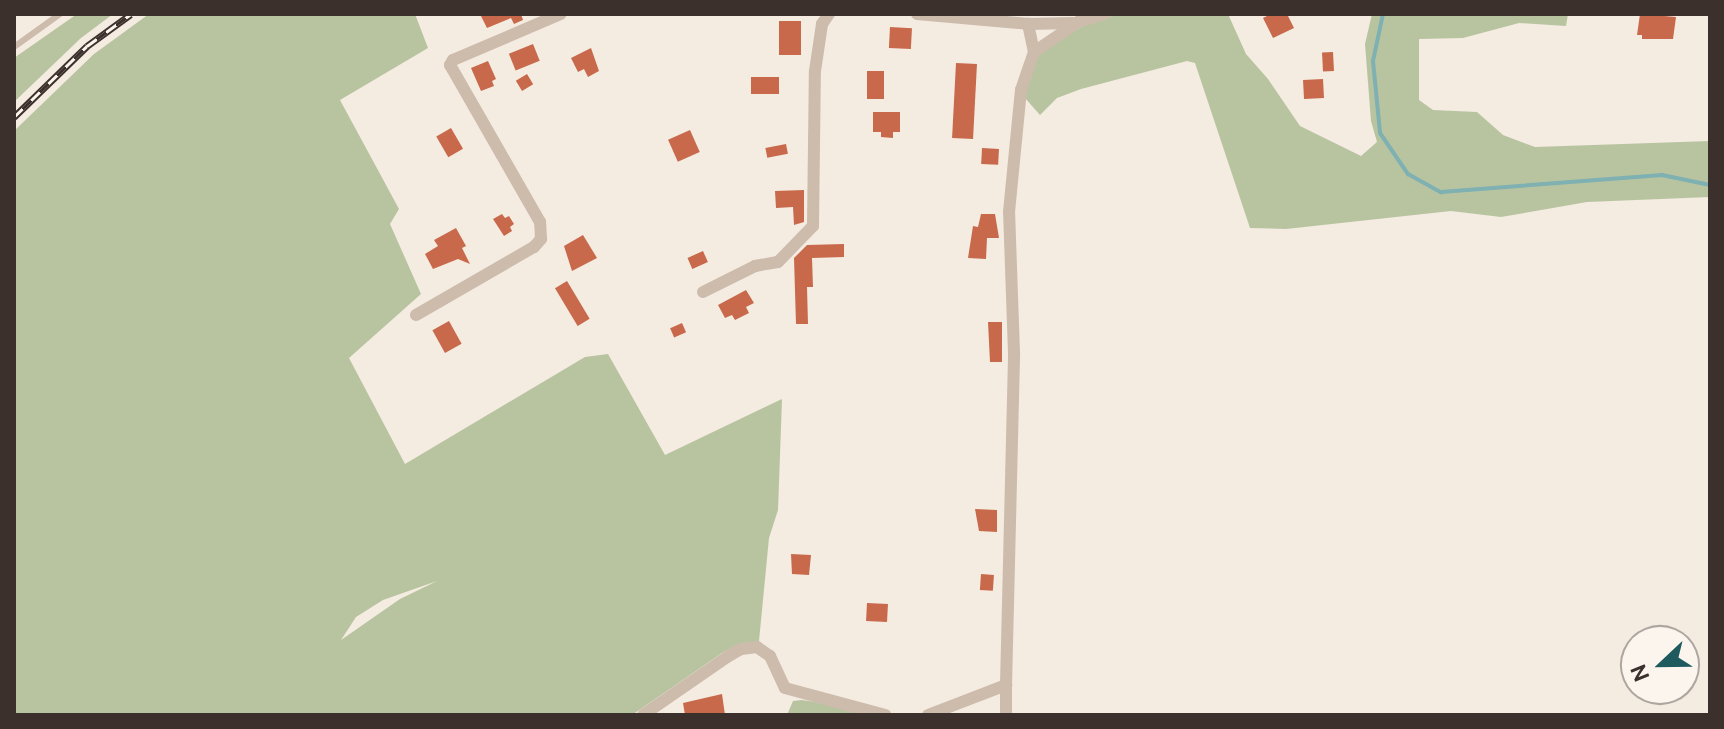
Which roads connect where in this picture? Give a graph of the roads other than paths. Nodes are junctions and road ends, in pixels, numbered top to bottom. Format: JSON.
{"nodes":[{"id":1,"x":60,"y":14,"type":"edge"},
{"id":2,"x":561,"y":14,"type":"edge"},
{"id":3,"x":829,"y":14,"type":"edge"},
{"id":4,"x":917,"y":14,"type":"edge"},
{"id":5,"x":1105,"y":14,"type":"edge"},
{"id":6,"x":952,"y":16,"type":"edge"},
{"id":7,"x":1078,"y":22,"type":"junction"},
{"id":8,"x":1028,"y":24,"type":"junction"},
{"id":9,"x":14,"y":47,"type":"edge"},
{"id":10,"x":1034,"y":52,"type":"junction"},
{"id":11,"x":703,"y":292,"type":"dead end"},
{"id":12,"x":416,"y":315,"type":"dead end"},
{"id":13,"x":1006,"y":685,"type":"junction"},
{"id":14,"x":643,"y":715,"type":"edge"},
{"id":15,"x":885,"y":715,"type":"edge"},
{"id":16,"x":928,"y":715,"type":"edge"},
{"id":17,"x":1006,"y":715,"type":"edge"}],
"edges":[{"from":1,"to":9,"type":"lane"},
{"from":2,"to":12,"type":"street"},
{"from":3,"to":11,"type":"street"},
{"from":4,"to":6,"type":"street"},
{"from":5,"to":7,"type":"street"},
{"from":6,"to":8,"type":"street"},
{"from":7,"to":8,"type":"street"},
{"from":7,"to":10,"type":"street"},
{"from":8,"to":10,"type":"street"},
{"from":10,"to":13,"type":"street"},
{"from":13,"to":16,"type":"street"},
{"from":13,"to":17,"type":"street"},
{"from":14,"to":15,"type":"street"}]}
